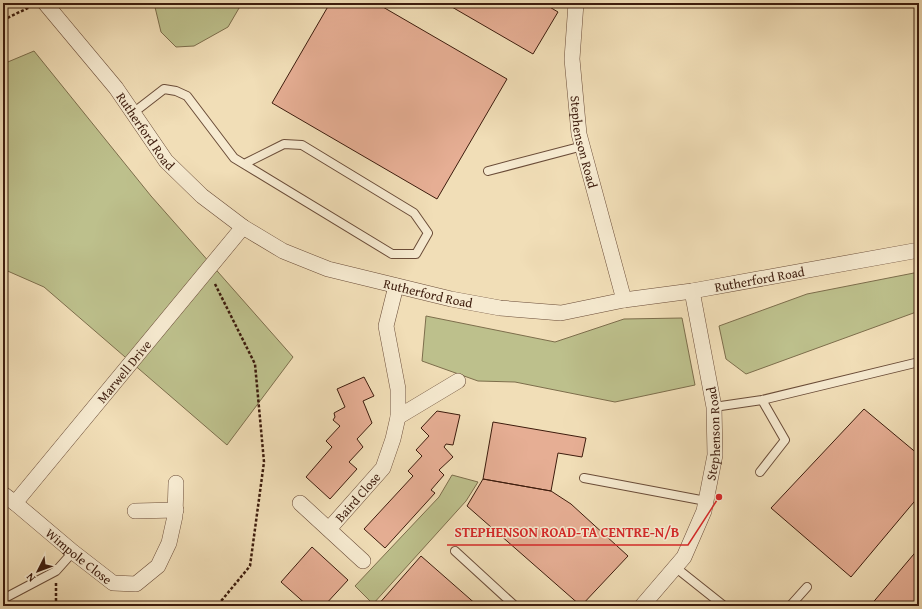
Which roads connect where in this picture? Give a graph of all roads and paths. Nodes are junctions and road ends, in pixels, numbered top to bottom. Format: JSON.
{"nodes":[{"id":1,"x":576,"y":3,"type":"edge"},
{"id":2,"x":47,"y":5,"type":"edge"},
{"id":3,"x":3,"y":20,"type":"edge"},
{"id":4,"x":133,"y":113,"type":"junction"},
{"id":5,"x":583,"y":146,"type":"junction"},
{"id":6,"x":244,"y":164,"type":"junction"},
{"id":7,"x":488,"y":171,"type":"dead end"},
{"id":8,"x":243,"y":227,"type":"junction"},
{"id":9,"x":919,"y":250,"type":"edge"},
{"id":10,"x":208,"y":269,"type":"junction"},
{"id":11,"x":396,"y":286,"type":"junction"},
{"id":12,"x":692,"y":291,"type":"junction"},
{"id":13,"x":624,"y":300,"type":"junction"},
{"id":14,"x":919,"y":362,"type":"edge"},
{"id":15,"x":458,"y":381,"type":"dead end"},
{"id":16,"x":762,"y":400,"type":"junction"},
{"id":17,"x":714,"y":407,"type":"junction"},
{"id":18,"x":398,"y":417,"type":"junction"},
{"id":19,"x":760,"y":472,"type":"dead end"},
{"id":20,"x":584,"y":478,"type":"dead end"},
{"id":21,"x":176,"y":483,"type":"dead end"},
{"id":22,"x":3,"y":494,"type":"edge"},
{"id":23,"x":706,"y":501,"type":"junction"},
{"id":24,"x":15,"y":503,"type":"junction"},
{"id":25,"x":300,"y":503,"type":"dead end"},
{"id":26,"x":176,"y":510,"type":"junction"},
{"id":27,"x":135,"y":511,"type":"dead end"},
{"id":28,"x":329,"y":529,"type":"junction"},
{"id":29,"x":455,"y":551,"type":"dead end"},
{"id":30,"x":73,"y":552,"type":"junction"},
{"id":31,"x":363,"y":561,"type":"dead end"},
{"id":32,"x":675,"y":567,"type":"junction"},
{"id":33,"x":56,"y":571,"type":"junction"},
{"id":34,"x":807,"y":587,"type":"dead end"},
{"id":35,"x":3,"y":599,"type":"edge"},
{"id":36,"x":56,"y":606,"type":"edge"},
{"id":37,"x":217,"y":606,"type":"edge"},
{"id":38,"x":515,"y":606,"type":"edge"},
{"id":39,"x":642,"y":606,"type":"edge"},
{"id":40,"x":724,"y":606,"type":"edge"},
{"id":41,"x":790,"y":606,"type":"edge"}],
"edges":[{"from":1,"to":5,"type":"street","name":"Stephenson Road"},
{"from":2,"to":3,"type":"path"},
{"from":2,"to":4,"type":"street","name":"Rutherford Road"},
{"from":4,"to":6,"type":"lane"},
{"from":4,"to":8,"type":"street","name":"Rutherford Road"},
{"from":5,"to":7,"type":"lane"},
{"from":5,"to":13,"type":"street","name":"Stephenson Road"},
{"from":6,"to":6,"type":"lane"},
{"from":8,"to":10,"type":"street","name":"Marwell Drive"},
{"from":8,"to":11,"type":"street","name":"Rutherford Road"},
{"from":9,"to":12,"type":"street","name":"Rutherford Road"},
{"from":10,"to":24,"type":"street","name":"Marwell Drive"},
{"from":10,"to":37,"type":"path"},
{"from":11,"to":13,"type":"street","name":"Rutherford Road"},
{"from":11,"to":18,"type":"street","name":"Baird Close"},
{"from":12,"to":13,"type":"street","name":"Rutherford Road"},
{"from":12,"to":17,"type":"street","name":"Stephenson Road"},
{"from":14,"to":16,"type":"lane"},
{"from":15,"to":18,"type":"street"},
{"from":16,"to":17,"type":"lane"},
{"from":16,"to":19,"type":"lane"},
{"from":17,"to":23,"type":"street","name":"Stephenson Road"},
{"from":18,"to":28,"type":"street","name":"Baird Close"},
{"from":20,"to":23,"type":"lane"},
{"from":21,"to":26,"type":"street","name":"Wimpole Close"},
{"from":22,"to":24,"type":"street"},
{"from":23,"to":32,"type":"street","name":"Stephenson Road"},
{"from":24,"to":30,"type":"street","name":"Wimpole Close"},
{"from":25,"to":28,"type":"street","name":"Baird Close"},
{"from":26,"to":27,"type":"street"},
{"from":26,"to":30,"type":"street","name":"Wimpole Close"},
{"from":28,"to":31,"type":"street","name":"Baird Close"},
{"from":29,"to":38,"type":"lane"},
{"from":30,"to":33,"type":"lane"},
{"from":32,"to":39,"type":"street","name":"Stephenson Road"},
{"from":32,"to":40,"type":"lane"},
{"from":33,"to":35,"type":"lane"},
{"from":33,"to":36,"type":"path"},
{"from":34,"to":41,"type":"lane"}]}
